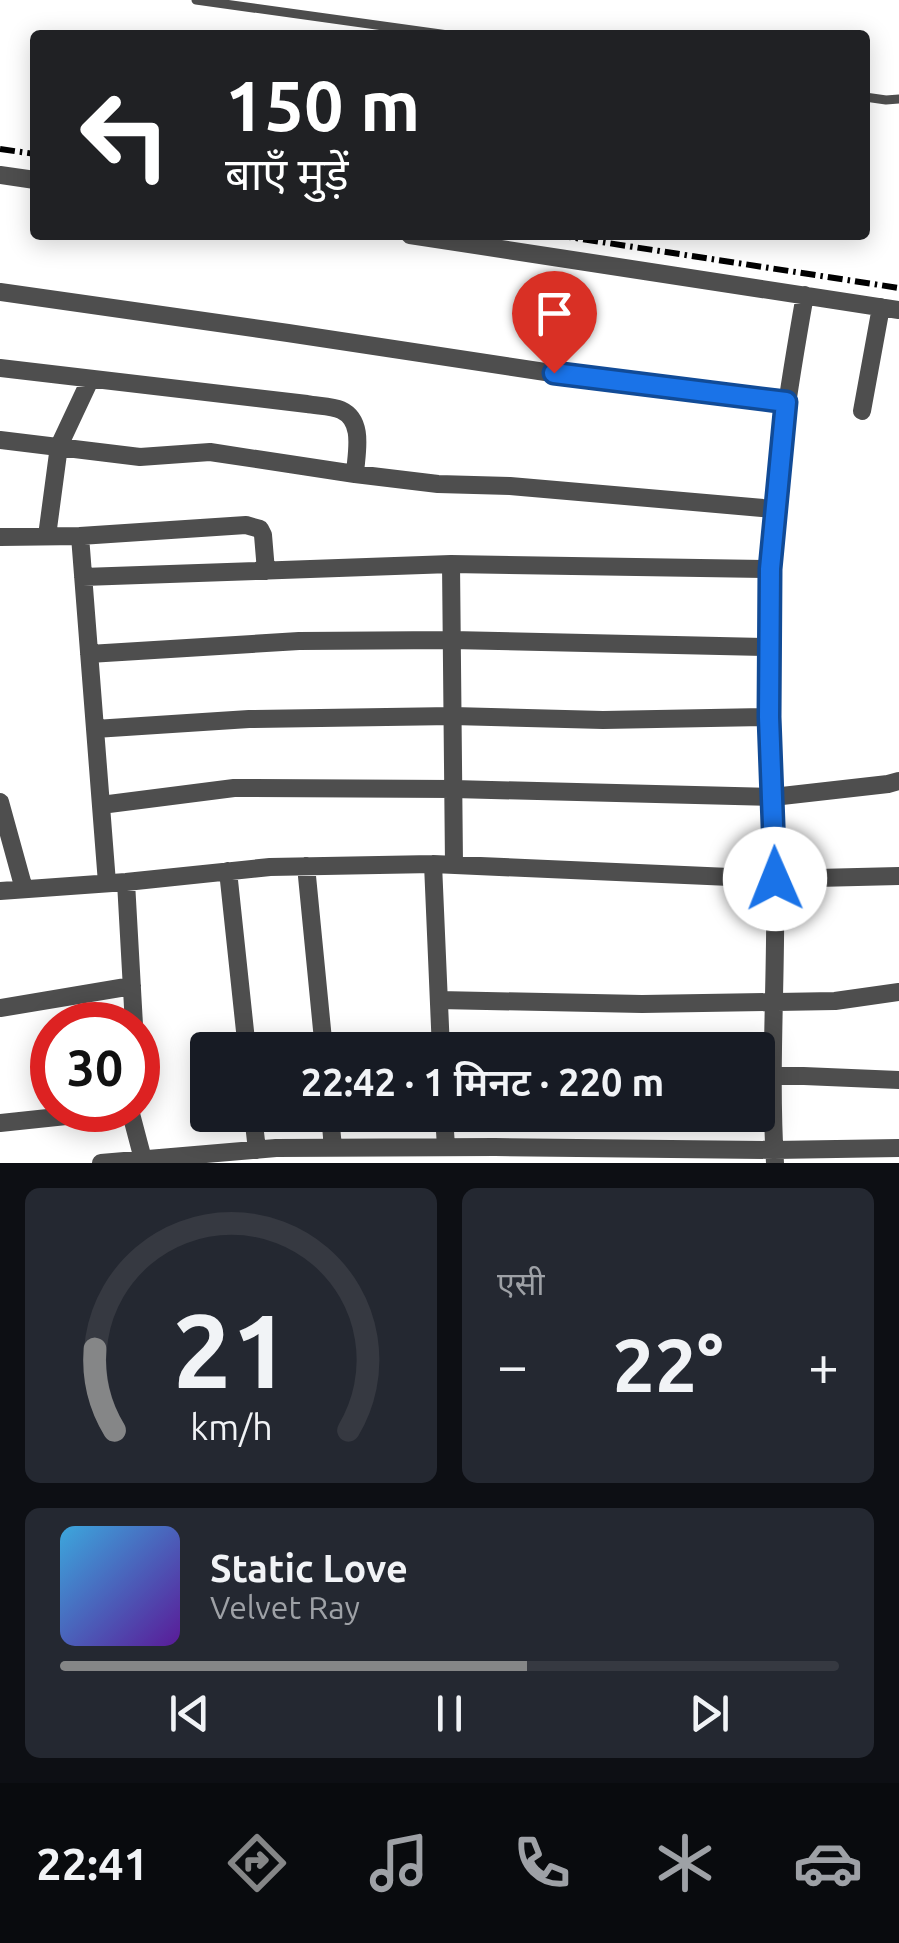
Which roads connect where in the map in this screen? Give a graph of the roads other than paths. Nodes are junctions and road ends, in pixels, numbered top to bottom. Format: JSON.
{"nodes":[{"id":1,"x":196,"y":0,"type":"edge"},
{"id":2,"x":412,"y":30,"type":"edge"},
{"id":3,"x":870,"y":98,"type":"edge"},
{"id":4,"x":899,"y":99,"type":"edge"},
{"id":5,"x":0,"y":175,"type":"edge"},
{"id":6,"x":30,"y":179,"type":"edge"},
{"id":7,"x":443,"y":240,"type":"edge"},
{"id":8,"x":0,"y":292,"type":"edge"},
{"id":9,"x":805,"y":295,"type":"junction"},
{"id":10,"x":890,"y":308,"type":"edge"},
{"id":11,"x":0,"y":368,"type":"edge"},
{"id":12,"x":90,"y":380,"type":"junction"},
{"id":13,"x":786,"y":402,"type":"junction"},
{"id":14,"x":862,"y":411,"type":"dead end"},
{"id":15,"x":0,"y":440,"type":"edge"},
{"id":16,"x":59,"y":446,"type":"junction"},
{"id":17,"x":355,"y":474,"type":"junction"},
{"id":18,"x":774,"y":509,"type":"junction"},
{"id":19,"x":47,"y":536,"type":"junction"},
{"id":20,"x":80,"y":536,"type":"junction"},
{"id":21,"x":0,"y":537,"type":"edge"},
{"id":22,"x":451,"y":564,"type":"junction"},
{"id":23,"x":770,"y":569,"type":"junction"},
{"id":24,"x":266,"y":572,"type":"junction"},
{"id":25,"x":82,"y":578,"type":"junction"},
{"id":26,"x":452,"y":640,"type":"junction"},
{"id":27,"x":769,"y":647,"type":"junction"},
{"id":28,"x":89,"y":654,"type":"junction"},
{"id":29,"x":453,"y":716,"type":"junction"},
{"id":30,"x":769,"y":717,"type":"junction"},
{"id":31,"x":94,"y":729,"type":"junction"},
{"id":32,"x":899,"y":781,"type":"edge"},
{"id":33,"x":454,"y":789,"type":"junction"},
{"id":34,"x":773,"y":797,"type":"junction"},
{"id":35,"x":0,"y":802,"type":"edge"},
{"id":36,"x":101,"y":805,"type":"junction"},
{"id":37,"x":432,"y":864,"type":"junction"},
{"id":38,"x":454,"y":864,"type":"junction"},
{"id":39,"x":306,"y":866,"type":"junction"},
{"id":40,"x":228,"y":872,"type":"junction"},
{"id":41,"x":899,"y":876,"type":"edge"},
{"id":42,"x":775,"y":879,"type":"junction"},
{"id":43,"x":117,"y":882,"type":"junction"},
{"id":44,"x":24,"y":889,"type":"junction"},
{"id":45,"x":0,"y":890,"type":"edge"},
{"id":46,"x":132,"y":986,"type":"junction"},
{"id":47,"x":899,"y":992,"type":"edge"},
{"id":48,"x":439,"y":1000,"type":"junction"},
{"id":49,"x":773,"y":1001,"type":"junction"},
{"id":50,"x":133,"y":1002,"type":"edge"},
{"id":51,"x":0,"y":1008,"type":"edge"},
{"id":52,"x":244,"y":1032,"type":"edge"},
{"id":53,"x":322,"y":1032,"type":"edge"},
{"id":54,"x":440,"y":1032,"type":"edge"},
{"id":55,"x":770,"y":1032,"type":"edge"},
{"id":56,"x":775,"y":1075,"type":"edge"},
{"id":57,"x":899,"y":1080,"type":"edge"},
{"id":58,"x":30,"y":1119,"type":"edge"},
{"id":59,"x":0,"y":1122,"type":"edge"},
{"id":60,"x":134,"y":1132,"type":"edge"},
{"id":61,"x":255,"y":1132,"type":"edge"},
{"id":62,"x":332,"y":1132,"type":"edge"},
{"id":63,"x":445,"y":1132,"type":"edge"},
{"id":64,"x":772,"y":1132,"type":"edge"},
{"id":65,"x":446,"y":1147,"type":"junction"},
{"id":66,"x":333,"y":1148,"type":"junction"},
{"id":67,"x":899,"y":1148,"type":"edge"},
{"id":68,"x":257,"y":1150,"type":"junction"},
{"id":69,"x":544,"y":1155,"type":"edge"},
{"id":70,"x":774,"y":1157,"type":"edge"},
{"id":71,"x":212,"y":1158,"type":"edge"},
{"id":72,"x":144,"y":1161,"type":"edge"},
{"id":73,"x":101,"y":1163,"type":"edge"}],
"edges":[{"from":1,"to":2,"type":"lane"},
{"from":3,"to":4,"type":"lane"},
{"from":5,"to":6,"type":"street"},
{"from":7,"to":9,"type":"street"},
{"from":8,"to":13,"type":"street"},
{"from":9,"to":10,"type":"street"},
{"from":9,"to":13,"type":"street"},
{"from":10,"to":14,"type":"street"},
{"from":11,"to":12,"type":"street"},
{"from":12,"to":16,"type":"street"},
{"from":12,"to":17,"type":"street"},
{"from":13,"to":18,"type":"street"},
{"from":15,"to":16,"type":"street"},
{"from":16,"to":17,"type":"street"},
{"from":16,"to":19,"type":"street"},
{"from":17,"to":18,"type":"street"},
{"from":18,"to":23,"type":"street"},
{"from":19,"to":20,"type":"street"},
{"from":19,"to":21,"type":"street"},
{"from":20,"to":24,"type":"street"},
{"from":20,"to":25,"type":"street"},
{"from":22,"to":23,"type":"street"},
{"from":22,"to":24,"type":"street"},
{"from":22,"to":26,"type":"street"},
{"from":23,"to":27,"type":"street"},
{"from":24,"to":25,"type":"street"},
{"from":25,"to":28,"type":"street"},
{"from":26,"to":27,"type":"street"},
{"from":26,"to":28,"type":"street"},
{"from":26,"to":29,"type":"street"},
{"from":27,"to":30,"type":"street"},
{"from":28,"to":31,"type":"street"},
{"from":29,"to":30,"type":"street"},
{"from":29,"to":31,"type":"street"},
{"from":29,"to":33,"type":"street"},
{"from":30,"to":34,"type":"street"},
{"from":31,"to":36,"type":"street"},
{"from":32,"to":34,"type":"street"},
{"from":33,"to":34,"type":"street"},
{"from":33,"to":36,"type":"street"},
{"from":33,"to":38,"type":"street"},
{"from":34,"to":42,"type":"street"},
{"from":35,"to":44,"type":"street"},
{"from":36,"to":43,"type":"street"},
{"from":37,"to":38,"type":"street"},
{"from":37,"to":39,"type":"street"},
{"from":37,"to":48,"type":"street"},
{"from":38,"to":42,"type":"street"},
{"from":39,"to":40,"type":"street"},
{"from":39,"to":53,"type":"street"},
{"from":40,"to":43,"type":"street"},
{"from":40,"to":52,"type":"street"},
{"from":41,"to":42,"type":"street"},
{"from":42,"to":49,"type":"street"},
{"from":43,"to":44,"type":"street"},
{"from":43,"to":46,"type":"street"},
{"from":44,"to":45,"type":"street"},
{"from":46,"to":50,"type":"street"},
{"from":46,"to":51,"type":"street"},
{"from":47,"to":49,"type":"street"},
{"from":48,"to":49,"type":"street"},
{"from":48,"to":54,"type":"street"},
{"from":49,"to":55,"type":"street"},
{"from":56,"to":57,"type":"street"},
{"from":58,"to":59,"type":"street"},
{"from":60,"to":72,"type":"street"},
{"from":61,"to":68,"type":"street"},
{"from":62,"to":66,"type":"street"},
{"from":63,"to":65,"type":"street"},
{"from":64,"to":70,"type":"street"},
{"from":65,"to":66,"type":"street"},
{"from":65,"to":69,"type":"street"},
{"from":66,"to":68,"type":"street"},
{"from":67,"to":70,"type":"street"},
{"from":68,"to":71,"type":"street"},
{"from":69,"to":70,"type":"street"},
{"from":71,"to":72,"type":"street"},
{"from":72,"to":73,"type":"street"}]}
